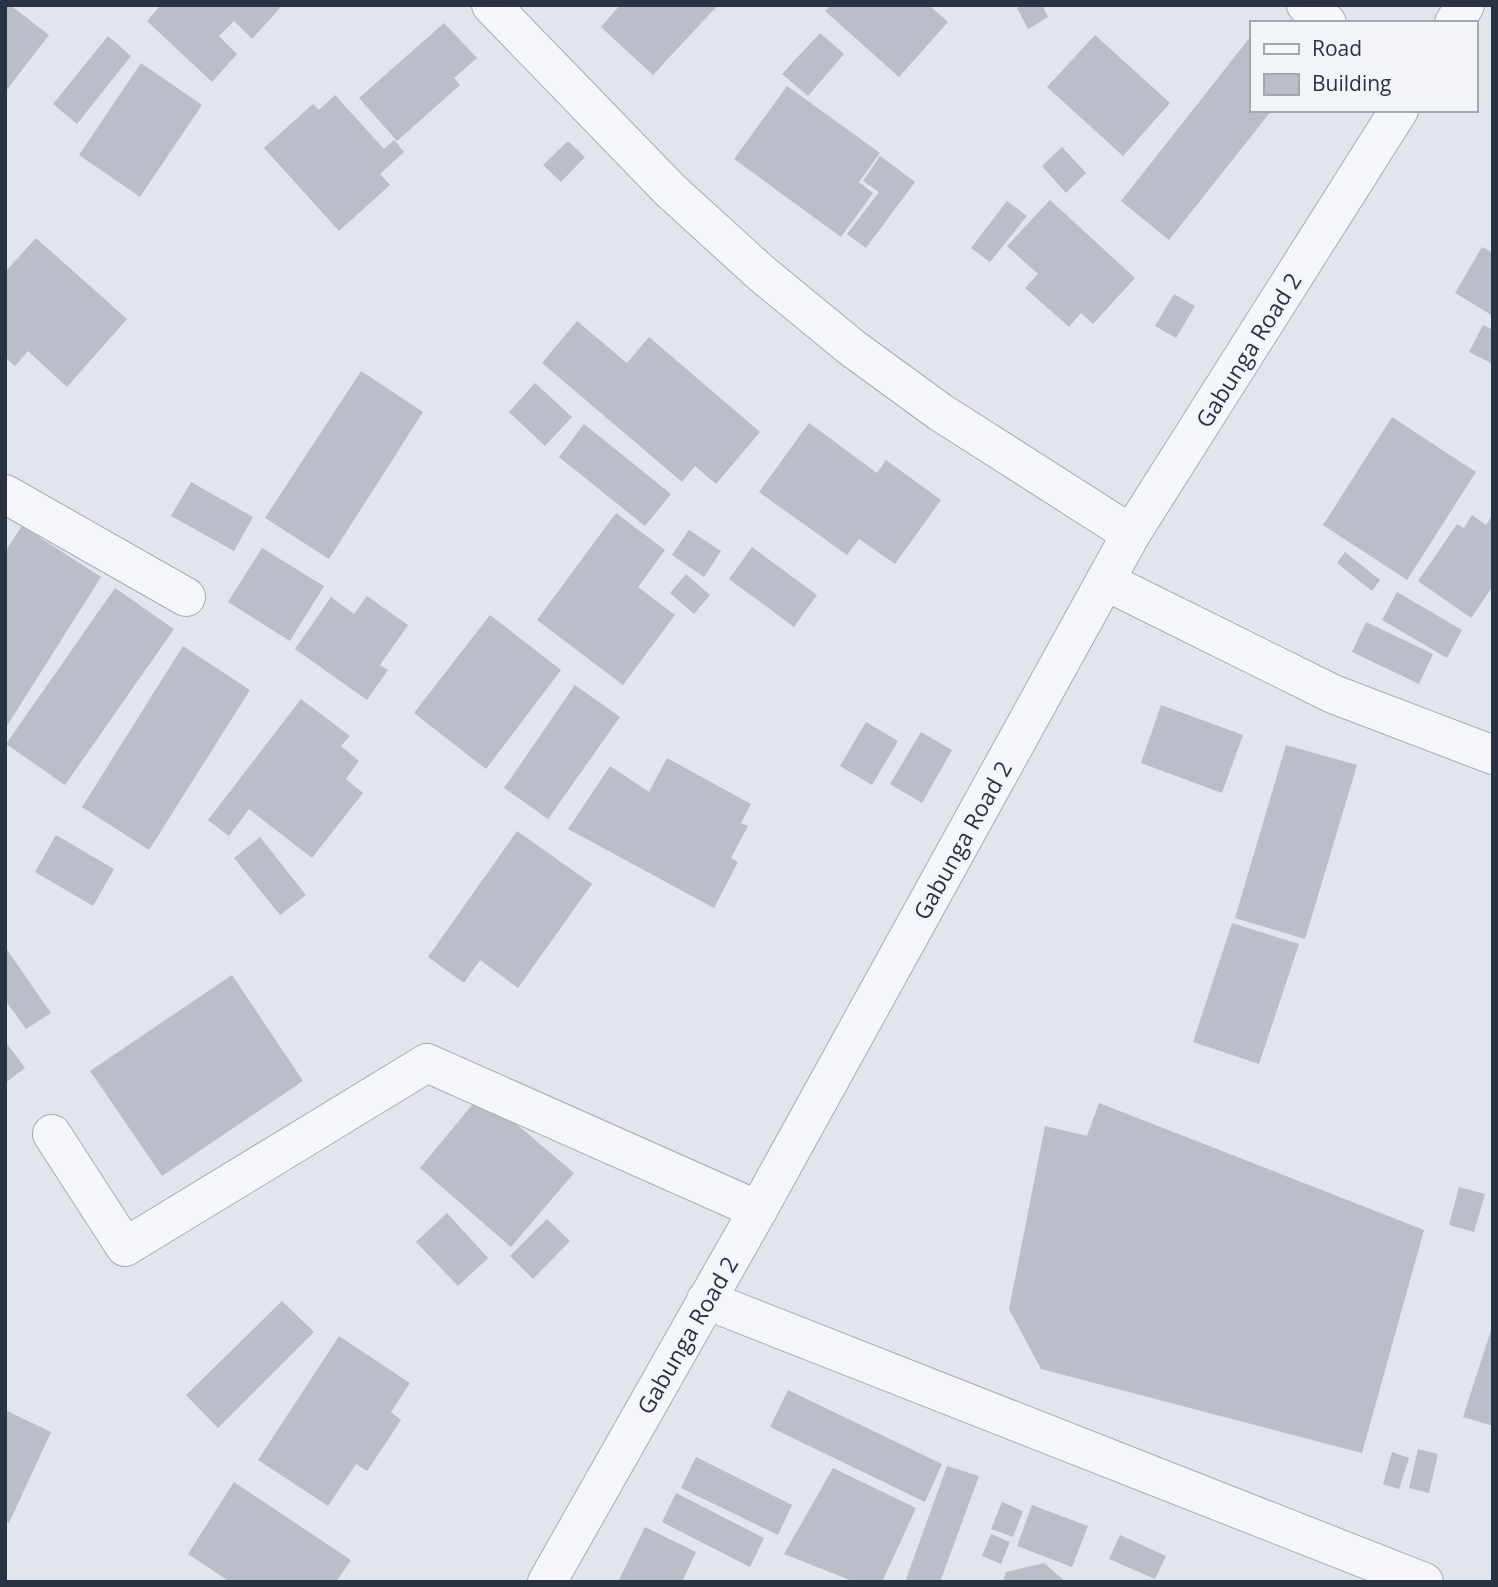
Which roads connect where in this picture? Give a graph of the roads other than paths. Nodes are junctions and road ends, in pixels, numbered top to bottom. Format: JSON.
{"nodes":[{"id":1,"x":491,"y":5,"type":"edge"},
{"id":2,"x":1306,"y":5,"type":"edge"},
{"id":3,"x":1465,"y":5,"type":"edge"},
{"id":4,"x":1325,"y":21,"type":"edge"},
{"id":5,"x":1455,"y":21,"type":"edge"},
{"id":6,"x":1398,"y":112,"type":"edge"},
{"id":7,"x":5,"y":494,"type":"edge"},
{"id":8,"x":1131,"y":534,"type":"junction"},
{"id":9,"x":1105,"y":581,"type":"junction"},
{"id":10,"x":186,"y":597,"type":"dead end"},
{"id":11,"x":1493,"y":755,"type":"edge"},
{"id":12,"x":52,"y":1134,"type":"dead end"},
{"id":13,"x":758,"y":1210,"type":"junction"},
{"id":14,"x":706,"y":1300,"type":"junction"},
{"id":15,"x":547,"y":1582,"type":"edge"},
{"id":16,"x":1424,"y":1582,"type":"edge"}],
"edges":[{"from":1,"to":8,"type":"street"},
{"from":2,"to":4,"type":"street"},
{"from":3,"to":5,"type":"street"},
{"from":6,"to":8,"type":"street","name":"Gabunga Road 2"},
{"from":7,"to":10,"type":"street"},
{"from":8,"to":9,"type":"street","name":"Gabunga Road 2"},
{"from":9,"to":11,"type":"street"},
{"from":9,"to":13,"type":"street","name":"Gabunga Road 2"},
{"from":12,"to":13,"type":"street"},
{"from":13,"to":14,"type":"street","name":"Gabunga Road 2"},
{"from":14,"to":15,"type":"street","name":"Gabunga Road 2"},
{"from":14,"to":16,"type":"street"}]}
